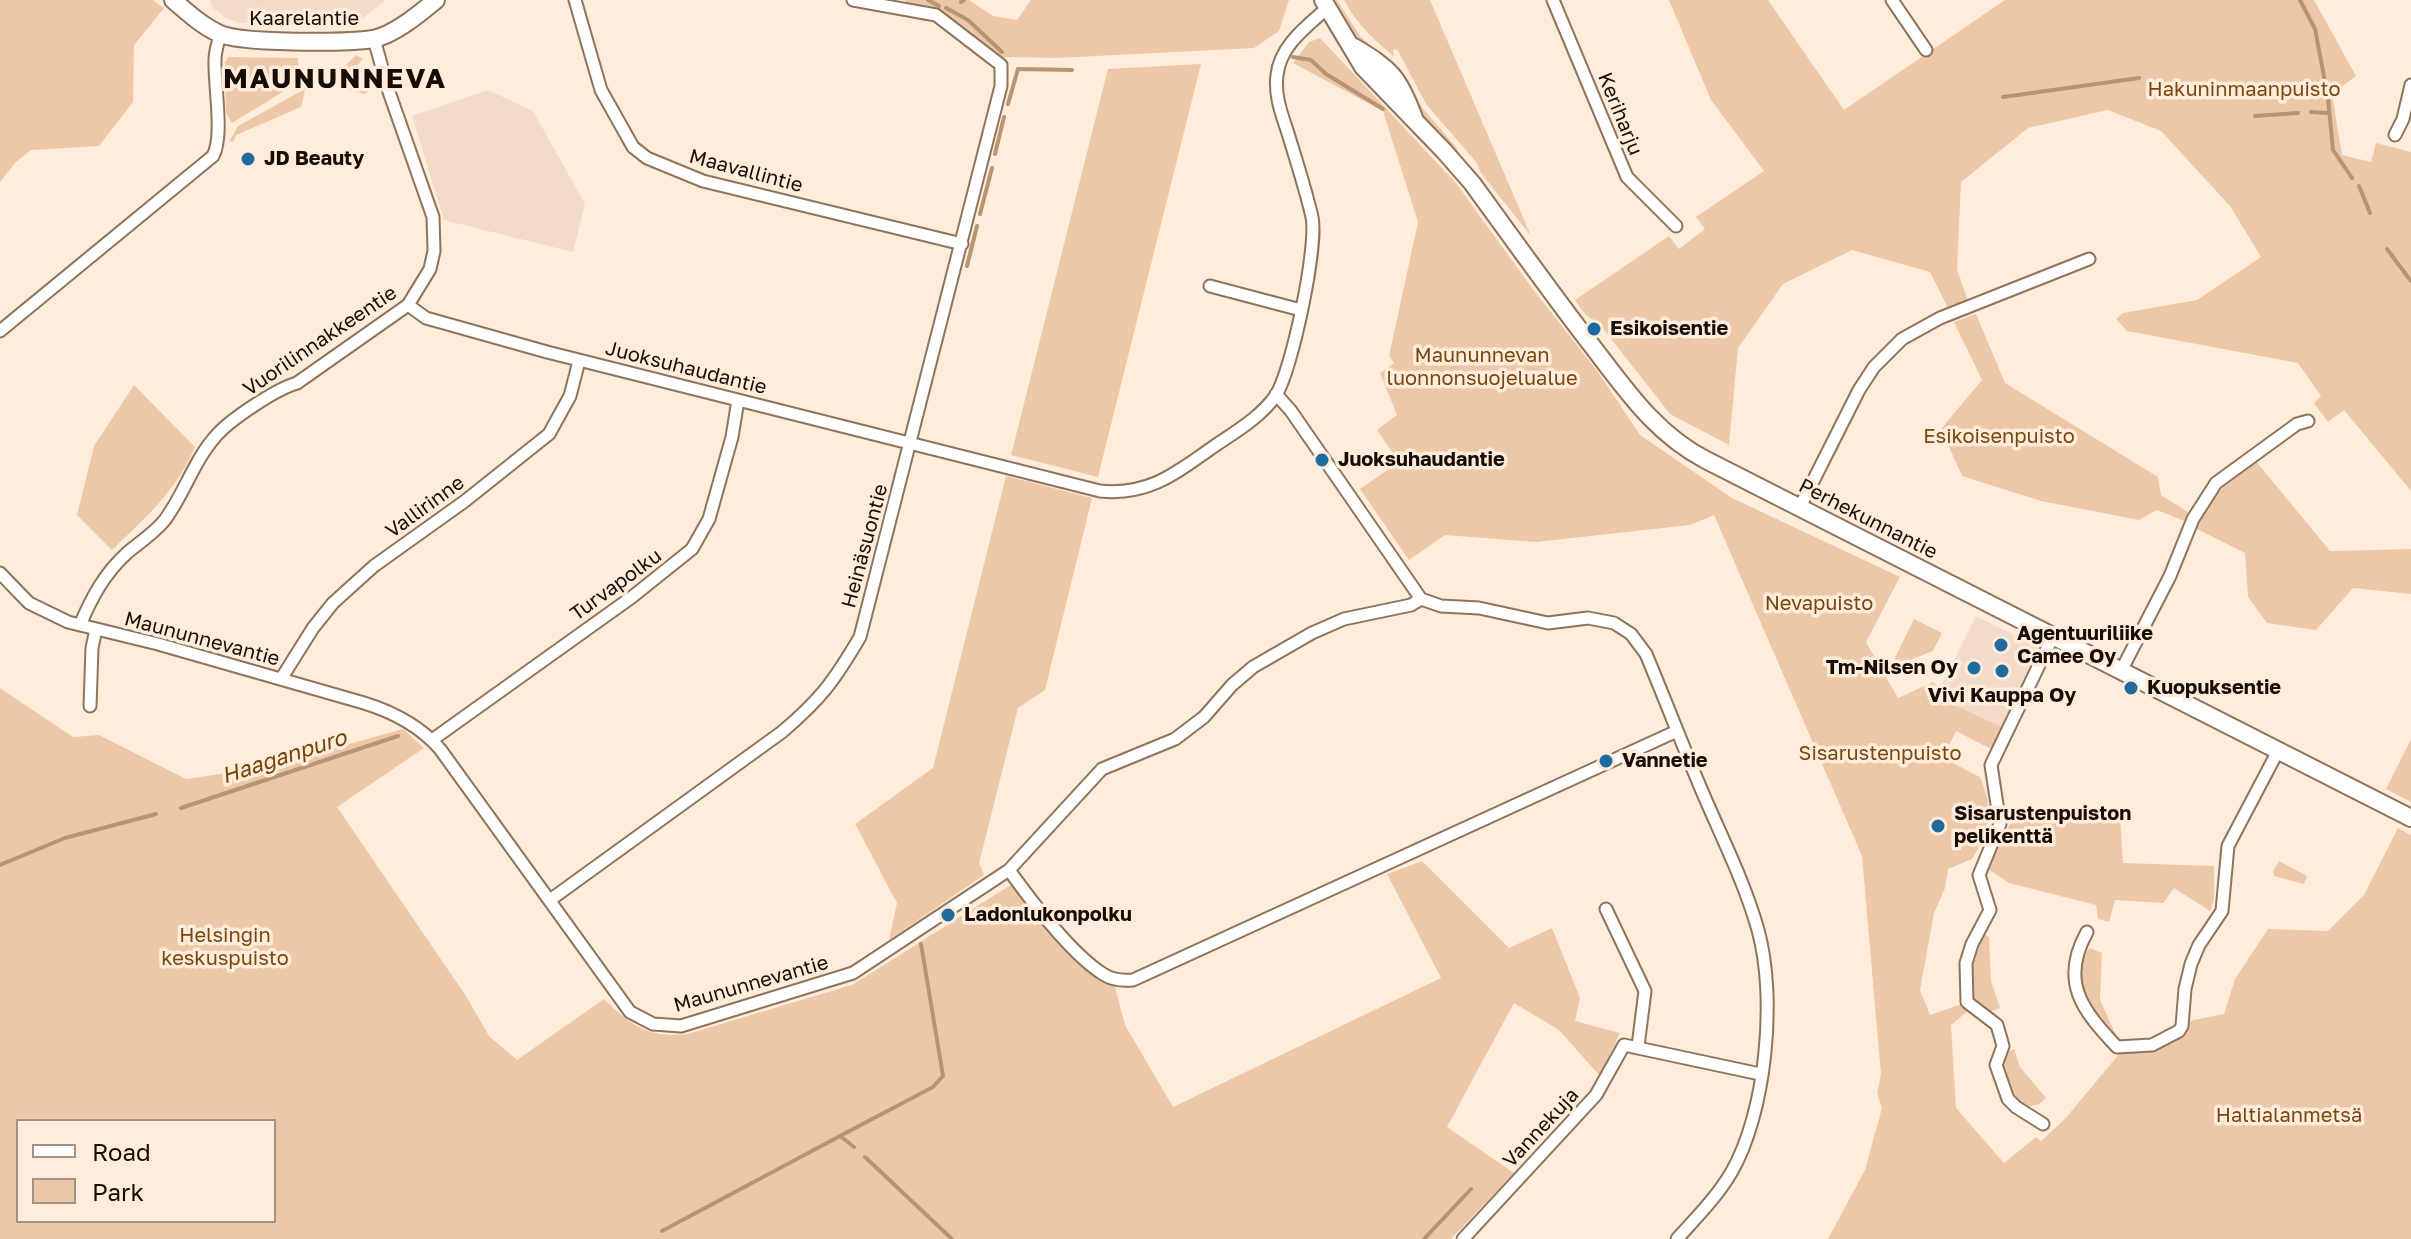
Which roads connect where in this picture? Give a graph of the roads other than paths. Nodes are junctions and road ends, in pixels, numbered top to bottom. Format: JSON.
{"nodes":[{"id":1,"x":173,"y":0,"type":"edge"},
{"id":2,"x":436,"y":0,"type":"edge"},
{"id":3,"x":575,"y":0,"type":"edge"},
{"id":4,"x":853,"y":0,"type":"edge"},
{"id":5,"x":1553,"y":0,"type":"edge"},
{"id":6,"x":1892,"y":0,"type":"edge"},
{"id":7,"x":1324,"y":4,"type":"edge"},
{"id":8,"x":220,"y":35,"type":"junction"},
{"id":9,"x":374,"y":39,"type":"junction"},
{"id":10,"x":1926,"y":50,"type":"dead end"},
{"id":11,"x":2411,"y":85,"type":"edge"},
{"id":12,"x":2395,"y":135,"type":"dead end"},
{"id":13,"x":1676,"y":226,"type":"dead end"},
{"id":14,"x":962,"y":244,"type":"junction"},
{"id":15,"x":2089,"y":259,"type":"dead end"},
{"id":16,"x":1210,"y":286,"type":"dead end"},
{"id":17,"x":408,"y":305,"type":"junction"},
{"id":18,"x":1301,"y":310,"type":"junction"},
{"id":19,"x":0,"y":331,"type":"edge"},
{"id":20,"x":579,"y":361,"type":"junction"},
{"id":21,"x":1276,"y":394,"type":"junction"},
{"id":22,"x":738,"y":400,"type":"junction"},
{"id":23,"x":2308,"y":421,"type":"dead end"},
{"id":24,"x":911,"y":443,"type":"junction"},
{"id":25,"x":1800,"y":507,"type":"junction"},
{"id":26,"x":0,"y":573,"type":"edge"},
{"id":27,"x":1421,"y":599,"type":"junction"},
{"id":28,"x":80,"y":625,"type":"junction"},
{"id":29,"x":96,"y":629,"type":"junction"},
{"id":30,"x":2053,"y":636,"type":"junction"},
{"id":31,"x":2122,"y":669,"type":"junction"},
{"id":32,"x":281,"y":679,"type":"junction"},
{"id":33,"x":90,"y":706,"type":"dead end"},
{"id":34,"x":1677,"y":731,"type":"junction"},
{"id":35,"x":432,"y":740,"type":"junction"},
{"id":36,"x":2279,"y":749,"type":"junction"},
{"id":37,"x":2411,"y":818,"type":"edge"},
{"id":38,"x":1009,"y":870,"type":"junction"},
{"id":39,"x":550,"y":900,"type":"junction"},
{"id":40,"x":1606,"y":909,"type":"dead end"},
{"id":41,"x":2087,"y":932,"type":"dead end"},
{"id":42,"x":1638,"y":1046,"type":"junction"},
{"id":43,"x":1760,"y":1074,"type":"junction"},
{"id":44,"x":2043,"y":1124,"type":"dead end"},
{"id":45,"x":1463,"y":1239,"type":"edge"},
{"id":46,"x":1677,"y":1239,"type":"edge"}],
"edges":[{"from":1,"to":8,"type":"street","name":"Kaarelantie"},
{"from":2,"to":9,"type":"street","name":"Kaarelantie"},
{"from":3,"to":14,"type":"street","name":"Maavallintie"},
{"from":4,"to":14,"type":"street","name":"Heinäsuontie"},
{"from":5,"to":13,"type":"street","name":"Keriharju"},
{"from":6,"to":10,"type":"street"},
{"from":7,"to":18,"type":"street","name":"Juoksuhaudantie"},
{"from":7,"to":25,"type":"street","name":"Perhekunnantie"},
{"from":8,"to":9,"type":"street","name":"Kaarelantie"},
{"from":8,"to":19,"type":"street"},
{"from":9,"to":17,"type":"street","name":"Vuorilinnakkeentie"},
{"from":11,"to":12,"type":"street"},
{"from":14,"to":24,"type":"street","name":"Heinäsuontie"},
{"from":15,"to":25,"type":"street"},
{"from":16,"to":18,"type":"street"},
{"from":17,"to":20,"type":"street","name":"Juoksuhaudantie"},
{"from":17,"to":28,"type":"street","name":"Vuorilinnakkeentie"},
{"from":18,"to":21,"type":"street","name":"Juoksuhaudantie"},
{"from":20,"to":22,"type":"street","name":"Juoksuhaudantie"},
{"from":20,"to":32,"type":"street","name":"Vallirinne"},
{"from":21,"to":24,"type":"street","name":"Juoksuhaudantie"},
{"from":21,"to":27,"type":"street"},
{"from":22,"to":24,"type":"street","name":"Juoksuhaudantie"},
{"from":22,"to":35,"type":"street","name":"Turvapolku"},
{"from":23,"to":31,"type":"street"},
{"from":24,"to":39,"type":"street","name":"Heinäsuontie"},
{"from":25,"to":30,"type":"street","name":"Perhekunnantie"},
{"from":26,"to":28,"type":"street","name":"Maununnevantie"},
{"from":27,"to":34,"type":"street"},
{"from":27,"to":38,"type":"street","name":"Maununnevantie"},
{"from":28,"to":29,"type":"street","name":"Maununnevantie"},
{"from":29,"to":32,"type":"street","name":"Maununnevantie"},
{"from":29,"to":33,"type":"street"},
{"from":30,"to":31,"type":"street","name":"Perhekunnantie"},
{"from":30,"to":44,"type":"street"},
{"from":31,"to":36,"type":"street","name":"Perhekunnantie"},
{"from":32,"to":35,"type":"street","name":"Maununnevantie"},
{"from":34,"to":38,"type":"street"},
{"from":34,"to":43,"type":"street"},
{"from":35,"to":39,"type":"street","name":"Maununnevantie"},
{"from":36,"to":37,"type":"street","name":"Perhekunnantie"},
{"from":36,"to":41,"type":"street"},
{"from":38,"to":39,"type":"street","name":"Maununnevantie"},
{"from":40,"to":42,"type":"street"},
{"from":42,"to":43,"type":"street"},
{"from":42,"to":45,"type":"street","name":"Vannekuja"},
{"from":43,"to":46,"type":"street"}]}
